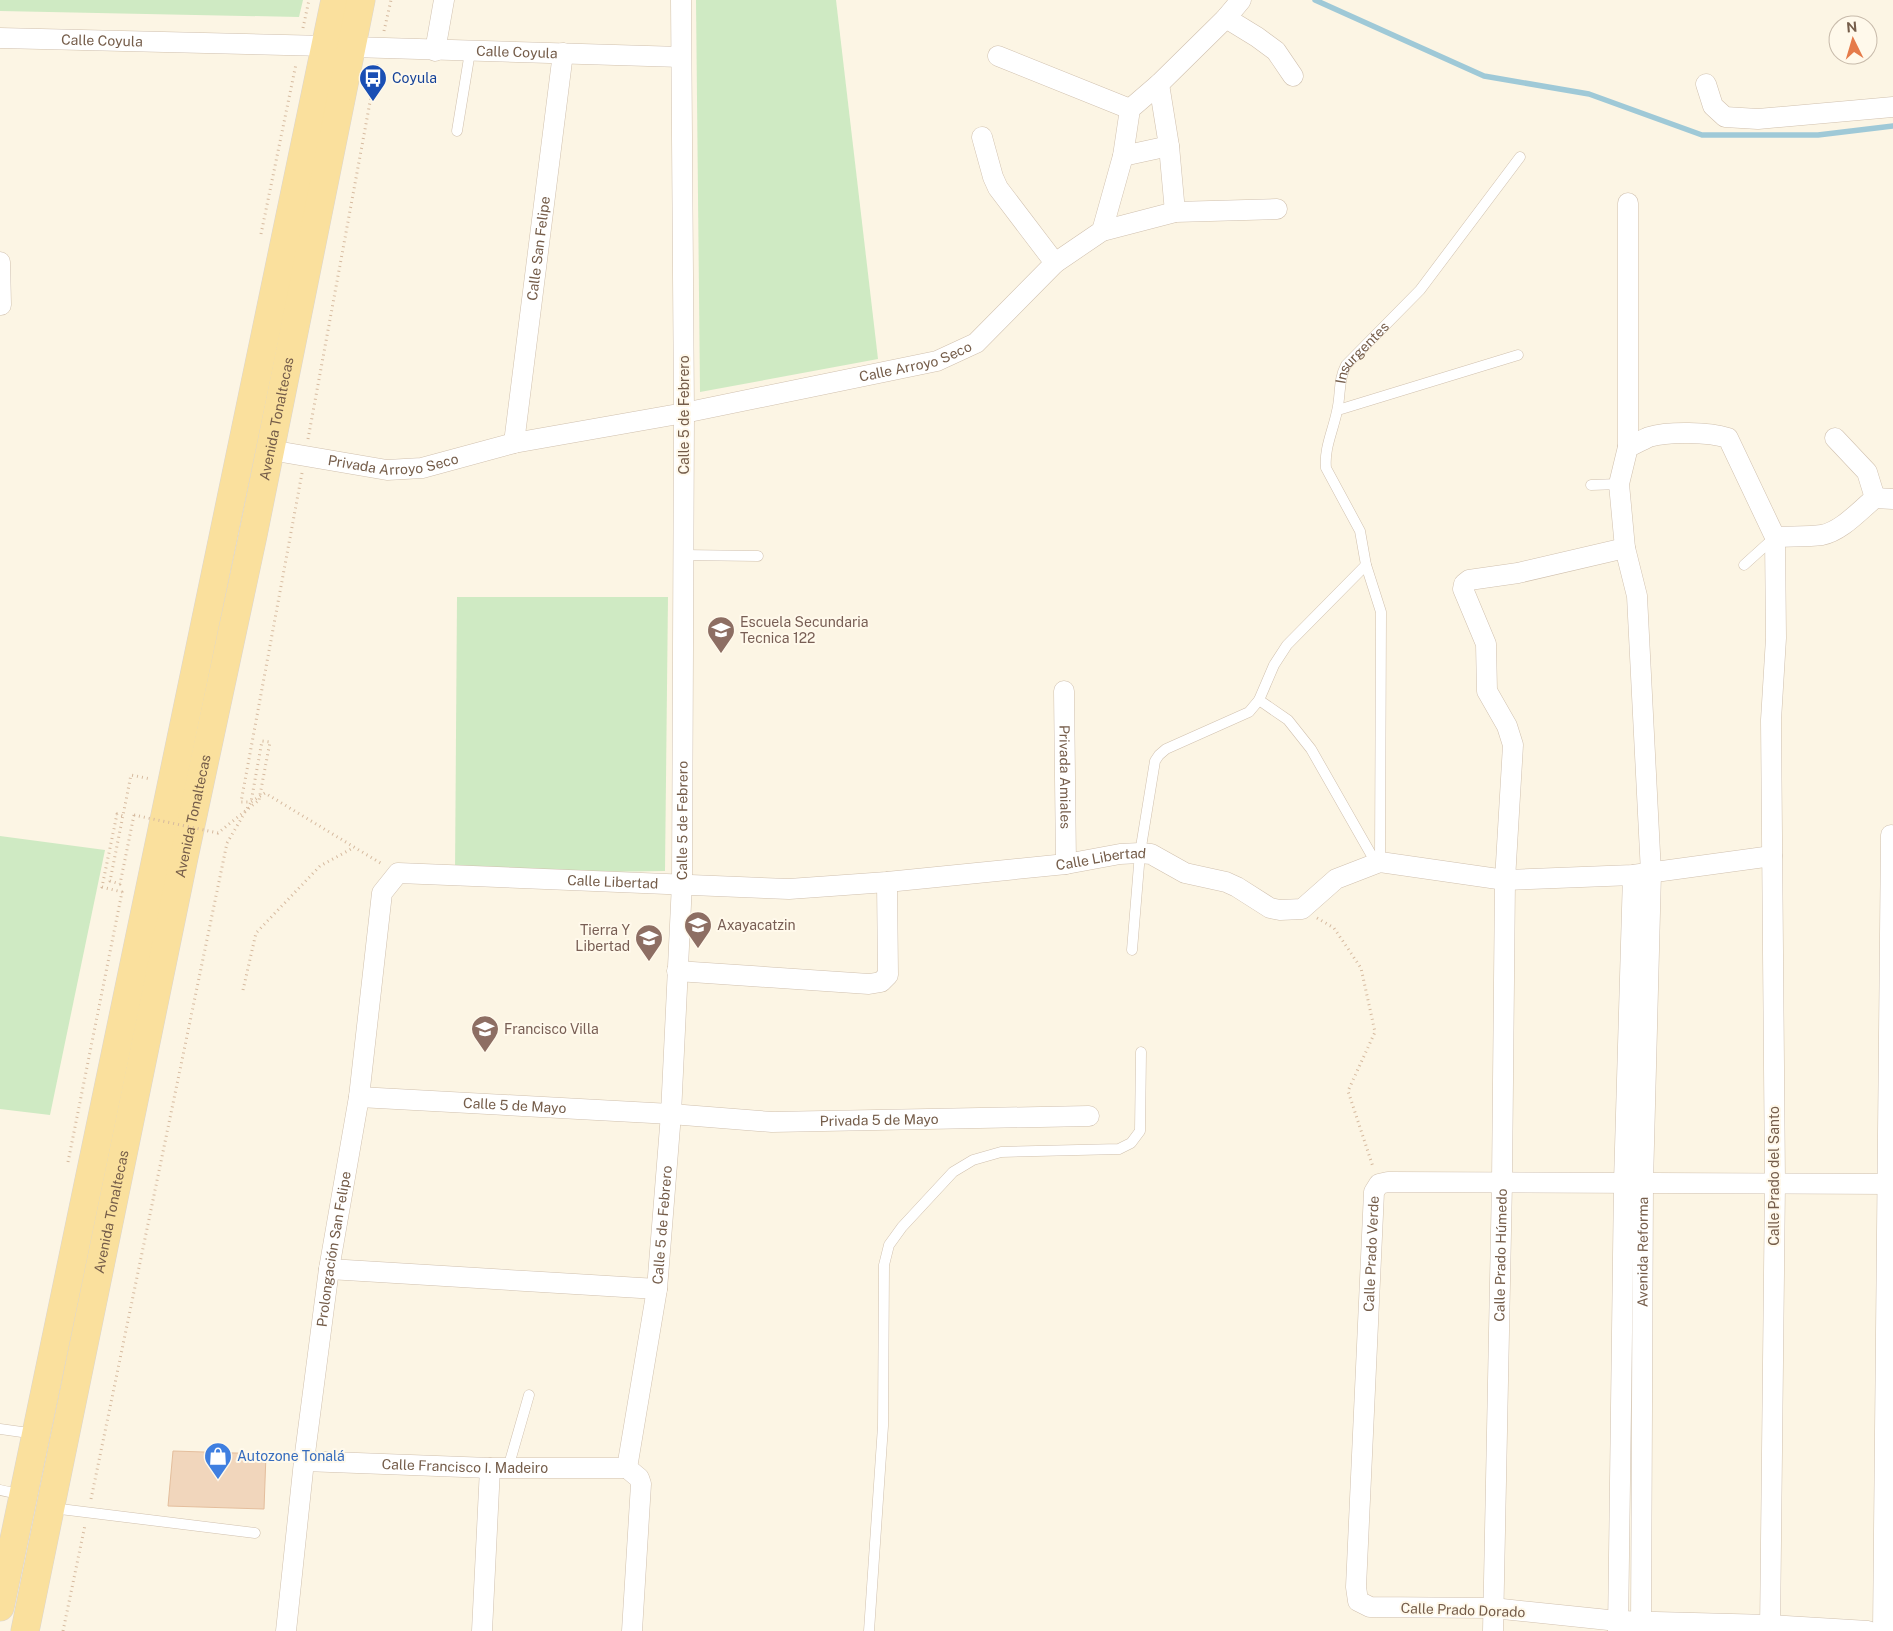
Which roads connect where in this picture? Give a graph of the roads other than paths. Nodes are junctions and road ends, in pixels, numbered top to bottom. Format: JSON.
{"nodes":[{"id":1,"x":335,"y":0,"type":"edge"},
{"id":2,"x":361,"y":0,"type":"edge"},
{"id":3,"x":444,"y":0,"type":"edge"},
{"id":4,"x":681,"y":0,"type":"edge"},
{"id":5,"x":1241,"y":0,"type":"edge"},
{"id":6,"x":1226,"y":18,"type":"junction"},
{"id":7,"x":0,"y":38,"type":"edge"},
{"id":8,"x":339,"y":47,"type":"junction"},
{"id":9,"x":435,"y":51,"type":"junction"},
{"id":10,"x":470,"y":52,"type":"junction"},
{"id":11,"x":563,"y":53,"type":"junction"},
{"id":12,"x":998,"y":56,"type":"dead end"},
{"id":13,"x":681,"y":57,"type":"junction"},
{"id":14,"x":1293,"y":76,"type":"dead end"},
{"id":15,"x":1159,"y":84,"type":"junction"},
{"id":16,"x":1706,"y":84,"type":"dead end"},
{"id":17,"x":1893,"y":107,"type":"edge"},
{"id":18,"x":1130,"y":109,"type":"junction"},
{"id":19,"x":457,"y":131,"type":"dead end"},
{"id":20,"x":982,"y":137,"type":"dead end"},
{"id":21,"x":1169,"y":146,"type":"junction"},
{"id":22,"x":1123,"y":156,"type":"junction"},
{"id":23,"x":1520,"y":156,"type":"dead end"},
{"id":24,"x":1628,"y":203,"type":"dead end"},
{"id":25,"x":1277,"y":209,"type":"dead end"},
{"id":26,"x":1175,"y":212,"type":"junction"},
{"id":27,"x":1102,"y":231,"type":"junction"},
{"id":28,"x":0,"y":262,"type":"edge"},
{"id":29,"x":1055,"y":262,"type":"junction"},
{"id":30,"x":1,"y":305,"type":"dead end"},
{"id":31,"x":1518,"y":355,"type":"dead end"},
{"id":32,"x":1338,"y":410,"type":"junction"},
{"id":33,"x":684,"y":413,"type":"junction"},
{"id":34,"x":1834,"y":438,"type":"dead end"},
{"id":35,"x":514,"y":442,"type":"junction"},
{"id":36,"x":1628,"y":447,"type":"junction"},
{"id":37,"x":270,"y":450,"type":"junction"},
{"id":38,"x":1619,"y":484,"type":"junction"},
{"id":39,"x":1591,"y":485,"type":"dead end"},
{"id":40,"x":1884,"y":498,"type":"edge"},
{"id":41,"x":1775,"y":537,"type":"junction"},
{"id":42,"x":1625,"y":548,"type":"junction"},
{"id":43,"x":683,"y":555,"type":"junction"},
{"id":44,"x":758,"y":556,"type":"dead end"},
{"id":45,"x":1366,"y":565,"type":"junction"},
{"id":46,"x":1744,"y":565,"type":"dead end"},
{"id":47,"x":1064,"y":690,"type":"dead end"},
{"id":48,"x":1259,"y":700,"type":"junction"},
{"id":49,"x":1891,"y":835,"type":"dead end"},
{"id":50,"x":1140,"y":853,"type":"junction"},
{"id":51,"x":1772,"y":856,"type":"junction"},
{"id":52,"x":1378,"y":862,"type":"junction"},
{"id":53,"x":1066,"y":864,"type":"junction"},
{"id":54,"x":398,"y":873,"type":"joint"},
{"id":55,"x":1642,"y":874,"type":"junction"},
{"id":56,"x":1505,"y":880,"type":"junction"},
{"id":57,"x":887,"y":882,"type":"junction"},
{"id":58,"x":682,"y":884,"type":"junction"},
{"id":59,"x":1132,"y":950,"type":"dead end"},
{"id":60,"x":677,"y":972,"type":"junction"},
{"id":61,"x":1142,"y":1052,"type":"dead end"},
{"id":62,"x":359,"y":1098,"type":"junction"},
{"id":63,"x":671,"y":1114,"type":"junction"},
{"id":64,"x":1089,"y":1116,"type":"dead end"},
{"id":65,"x":1502,"y":1182,"type":"junction"},
{"id":66,"x":1634,"y":1183,"type":"junction"},
{"id":67,"x":1775,"y":1184,"type":"junction"},
{"id":68,"x":1890,"y":1184,"type":"edge"},
{"id":69,"x":329,"y":1269,"type":"junction"},
{"id":70,"x":657,"y":1289,"type":"junction"},
{"id":71,"x":529,"y":1395,"type":"dead end"},
{"id":72,"x":0,"y":1429,"type":"edge"},
{"id":73,"x":36,"y":1434,"type":"junction"},
{"id":74,"x":304,"y":1461,"type":"junction"},
{"id":75,"x":499,"y":1468,"type":"junction"},
{"id":76,"x":627,"y":1468,"type":"junction"},
{"id":77,"x":12,"y":1492,"type":"edge"},
{"id":78,"x":49,"y":1508,"type":"junction"},
{"id":79,"x":255,"y":1533,"type":"dead end"},
{"id":80,"x":3,"y":1577,"type":"edge"},
{"id":81,"x":1358,"y":1601,"type":"joint"},
{"id":82,"x":0,"y":1607,"type":"edge"},
{"id":83,"x":1493,"y":1608,"type":"junction"},
{"id":84,"x":1618,"y":1626,"type":"edge"},
{"id":85,"x":1641,"y":1626,"type":"edge"},
{"id":86,"x":1770,"y":1628,"type":"edge"},
{"id":87,"x":25,"y":1631,"type":"edge"},
{"id":88,"x":286,"y":1631,"type":"edge"},
{"id":89,"x":482,"y":1631,"type":"edge"},
{"id":90,"x":632,"y":1631,"type":"edge"},
{"id":91,"x":869,"y":1631,"type":"edge"},
{"id":92,"x":1493,"y":1631,"type":"edge"},
{"id":93,"x":1868,"y":1631,"type":"edge"},
{"id":94,"x":1884,"y":1631,"type":"edge"}],
"edges":[{"from":1,"to":8,"type":"main road","name":"Avenida Tonaltecas"},
{"from":2,"to":8,"type":"main road","name":"Avenida Tonaltecas"},
{"from":3,"to":9,"type":"street"},
{"from":4,"to":13,"type":"street","name":"Calle 5 de Febrero"},
{"from":5,"to":6,"type":"street"},
{"from":6,"to":14,"type":"street"},
{"from":6,"to":15,"type":"street"},
{"from":7,"to":8,"type":"street","name":"Calle Coyula"},
{"from":8,"to":9,"type":"street","name":"Calle Coyula"},
{"from":8,"to":37,"type":"main road","name":"Avenida Tonaltecas"},
{"from":8,"to":73,"type":"main road","name":"Avenida Tonaltecas"},
{"from":9,"to":10,"type":"street","name":"Calle Coyula"},
{"from":10,"to":11,"type":"street","name":"Calle Coyula"},
{"from":10,"to":19,"type":"lane"},
{"from":11,"to":13,"type":"street","name":"Calle Coyula"},
{"from":11,"to":35,"type":"street","name":"Calle San Felipe"},
{"from":12,"to":18,"type":"street"},
{"from":13,"to":33,"type":"street","name":"Calle 5 de Febrero"},
{"from":15,"to":18,"type":"street"},
{"from":15,"to":21,"type":"street"},
{"from":16,"to":17,"type":"street"},
{"from":18,"to":22,"type":"street"},
{"from":20,"to":29,"type":"street"},
{"from":21,"to":22,"type":"street"},
{"from":21,"to":26,"type":"street"},
{"from":22,"to":27,"type":"street"},
{"from":23,"to":32,"type":"lane","name":"Insurgentes"},
{"from":24,"to":36,"type":"street","name":"Avenida Reforma"},
{"from":25,"to":26,"type":"street","name":"Calle Arroyo Seco"},
{"from":26,"to":27,"type":"street","name":"Calle Arroyo Seco"},
{"from":27,"to":29,"type":"street","name":"Calle Arroyo Seco"},
{"from":28,"to":30,"type":"street"},
{"from":29,"to":33,"type":"street","name":"Calle Arroyo Seco"},
{"from":31,"to":32,"type":"lane","name":"Insurgentes"},
{"from":32,"to":45,"type":"lane"},
{"from":33,"to":35,"type":"street","name":"Calle Arroyo Seco"},
{"from":33,"to":43,"type":"street","name":"Calle 5 de Febrero"},
{"from":34,"to":40,"type":"street"},
{"from":35,"to":37,"type":"street","name":"Privada Arroyo Seco"},
{"from":36,"to":38,"type":"street","name":"Avenida Reforma"},
{"from":36,"to":41,"type":"street"},
{"from":37,"to":78,"type":"main road","name":"Avenida Tonaltecas"},
{"from":38,"to":39,"type":"lane"},
{"from":38,"to":42,"type":"street","name":"Avenida Reforma"},
{"from":40,"to":41,"type":"street"},
{"from":41,"to":46,"type":"lane"},
{"from":41,"to":51,"type":"street","name":"Calle Prado del Santo"},
{"from":42,"to":55,"type":"street","name":"Avenida Reforma"},
{"from":42,"to":56,"type":"street","name":"Calle Prado Húmedo"},
{"from":43,"to":44,"type":"lane"},
{"from":43,"to":58,"type":"street","name":"Calle 5 de Febrero"},
{"from":45,"to":48,"type":"lane"},
{"from":45,"to":52,"type":"lane"},
{"from":47,"to":53,"type":"street","name":"Privada Amiales"},
{"from":48,"to":50,"type":"lane"},
{"from":48,"to":52,"type":"lane"},
{"from":49,"to":68,"type":"street"},
{"from":50,"to":52,"type":"street","name":"Calle Libertad"},
{"from":50,"to":53,"type":"street","name":"Calle Libertad"},
{"from":50,"to":59,"type":"lane"},
{"from":51,"to":55,"type":"street"},
{"from":51,"to":67,"type":"street","name":"Calle Prado del Santo"},
{"from":52,"to":56,"type":"street"},
{"from":53,"to":57,"type":"street","name":"Calle Libertad"},
{"from":54,"to":58,"type":"street","name":"Calle Libertad"},
{"from":54,"to":62,"type":"street","name":"Prolongación San Felipe"},
{"from":55,"to":56,"type":"street"},
{"from":55,"to":66,"type":"street","name":"Avenida Reforma"},
{"from":56,"to":65,"type":"street","name":"Calle Prado Húmedo"},
{"from":57,"to":58,"type":"street","name":"Calle Libertad"},
{"from":57,"to":60,"type":"street"},
{"from":58,"to":60,"type":"street","name":"Calle 5 de Febrero"},
{"from":60,"to":63,"type":"street","name":"Calle 5 de Febrero"},
{"from":61,"to":91,"type":"lane"},
{"from":62,"to":63,"type":"street","name":"Calle 5 de Mayo"},
{"from":62,"to":69,"type":"street","name":"Prolongación San Felipe"},
{"from":63,"to":64,"type":"street","name":"Privada 5 de Mayo"},
{"from":63,"to":70,"type":"street","name":"Calle 5 de Febrero"},
{"from":65,"to":66,"type":"street"},
{"from":65,"to":81,"type":"street","name":"Calle Prado Verde"},
{"from":65,"to":83,"type":"street","name":"Calle Prado Húmedo"},
{"from":66,"to":67,"type":"street"},
{"from":66,"to":84,"type":"street","name":"Avenida Reforma"},
{"from":66,"to":85,"type":"street","name":"Avenida Reforma"},
{"from":67,"to":68,"type":"street"},
{"from":67,"to":86,"type":"street","name":"Calle Prado del Santo"},
{"from":68,"to":94,"type":"street"},
{"from":69,"to":70,"type":"street"},
{"from":69,"to":74,"type":"street","name":"Prolongación San Felipe"},
{"from":70,"to":76,"type":"street","name":"Calle 5 de Febrero"},
{"from":71,"to":75,"type":"lane"},
{"from":72,"to":73,"type":"lane"},
{"from":73,"to":77,"type":"main road","name":"Avenida Tonaltecas"},
{"from":74,"to":75,"type":"street","name":"Calle Francisco I. Madeiro"},
{"from":74,"to":88,"type":"street","name":"Prolongación San Felipe"},
{"from":75,"to":76,"type":"street","name":"Calle Francisco I. Madeiro"},
{"from":75,"to":89,"type":"street"},
{"from":76,"to":90,"type":"street"},
{"from":77,"to":80,"type":"main road","name":"Avenida Tonaltecas"},
{"from":78,"to":79,"type":"lane"},
{"from":78,"to":87,"type":"main road","name":"Avenida Tonaltecas"},
{"from":80,"to":82,"type":"main road","name":"Avenida Tonaltecas"},
{"from":81,"to":83,"type":"street","name":"Calle Prado Dorado"},
{"from":83,"to":84,"type":"street","name":"Calle Prado Dorado"},
{"from":83,"to":92,"type":"street","name":"Calle Prado Húmedo"},
{"from":84,"to":85,"type":"street","name":"Calle Prado Dorado"},
{"from":85,"to":86,"type":"street","name":"Calle Prado Dorado"},
{"from":86,"to":93,"type":"street","name":"Calle Prado Dorado"}]}
